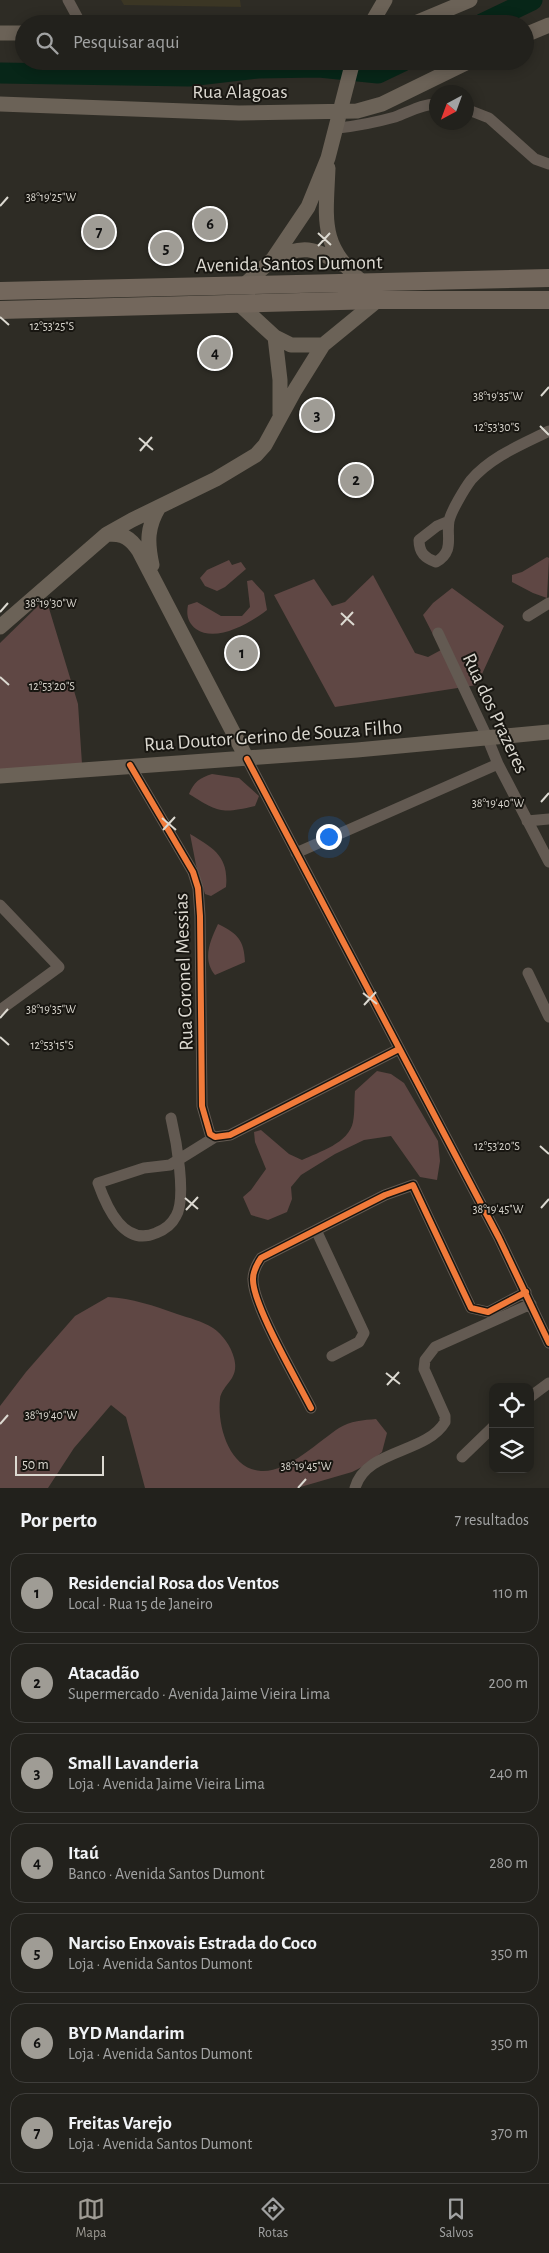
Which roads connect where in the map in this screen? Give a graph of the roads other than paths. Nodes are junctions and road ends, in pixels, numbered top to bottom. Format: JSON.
{"nodes":[{"id":1,"x":68,"y":0,"type":"edge"},
{"id":2,"x":385,"y":0,"type":"edge"},
{"id":3,"x":470,"y":0,"type":"edge"},
{"id":4,"x":77,"y":15,"type":"edge"},
{"id":5,"x":376,"y":15,"type":"edge"},
{"id":6,"x":434,"y":15,"type":"edge"},
{"id":7,"x":549,"y":25,"type":"edge"},
{"id":8,"x":534,"y":32,"type":"edge"},
{"id":9,"x":0,"y":33,"type":"edge"},
{"id":10,"x":15,"y":33,"type":"edge"},
{"id":11,"x":351,"y":70,"type":"edge"},
{"id":12,"x":452,"y":70,"type":"edge"},
{"id":13,"x":0,"y":104,"type":"edge"},
{"id":14,"x":429,"y":105,"type":"edge"},
{"id":15,"x":341,"y":110,"type":"junction"},
{"id":16,"x":474,"y":113,"type":"edge"},
{"id":17,"x":338,"y":128,"type":"junction"},
{"id":18,"x":328,"y":158,"type":"junction"},
{"id":19,"x":549,"y":164,"type":"edge"},
{"id":20,"x":272,"y":259,"type":"junction"},
{"id":21,"x":342,"y":265,"type":"junction"},
{"id":22,"x":549,"y":278,"type":"edge"},
{"id":23,"x":362,"y":282,"type":"junction"},
{"id":24,"x":244,"y":285,"type":"junction"},
{"id":25,"x":0,"y":291,"type":"edge"},
{"id":26,"x":378,"y":300,"type":"junction"},
{"id":27,"x":549,"y":300,"type":"edge"},
{"id":28,"x":239,"y":304,"type":"junction"},
{"id":29,"x":0,"y":310,"type":"edge"},
{"id":30,"x":275,"y":337,"type":"junction"},
{"id":31,"x":323,"y":346,"type":"junction"},
{"id":32,"x":280,"y":415,"type":"junction"},
{"id":33,"x":549,"y":431,"type":"edge"},
{"id":34,"x":159,"y":507,"type":"junction"},
{"id":35,"x":449,"y":521,"type":"junction"},
{"id":36,"x":108,"y":534,"type":"junction"},
{"id":37,"x":155,"y":582,"type":"junction"},
{"id":38,"x":549,"y":603,"type":"edge"},
{"id":39,"x":528,"y":616,"type":"dead end"},
{"id":40,"x":0,"y":627,"type":"edge"},
{"id":41,"x":438,"y":632,"type":"dead end"},
{"id":42,"x":549,"y":732,"type":"edge"},
{"id":43,"x":487,"y":737,"type":"junction"},
{"id":44,"x":247,"y":758,"type":"junction"},
{"id":45,"x":498,"y":764,"type":"junction"},
{"id":46,"x":130,"y":765,"type":"junction"},
{"id":47,"x":0,"y":776,"type":"edge"},
{"id":48,"x":549,"y":819,"type":"edge"},
{"id":49,"x":527,"y":821,"type":"junction"},
{"id":50,"x":296,"y":853,"type":"junction"},
{"id":51,"x":549,"y":862,"type":"edge"},
{"id":52,"x":0,"y":905,"type":"edge"},
{"id":53,"x":528,"y":973,"type":"dead end"},
{"id":54,"x":0,"y":1010,"type":"edge"},
{"id":55,"x":549,"y":1018,"type":"edge"},
{"id":56,"x":399,"y":1049,"type":"junction"},
{"id":57,"x":171,"y":1118,"type":"dead end"},
{"id":58,"x":215,"y":1137,"type":"junction"},
{"id":59,"x":179,"y":1160,"type":"junction"},
{"id":60,"x":316,"y":1230,"type":"junction"},
{"id":61,"x":526,"y":1292,"type":"junction"},
{"id":62,"x":531,"y":1304,"type":"junction"},
{"id":63,"x":471,"y":1308,"type":"junction"},
{"id":64,"x":468,"y":1332,"type":"junction"},
{"id":65,"x":549,"y":1343,"type":"edge"},
{"id":66,"x":332,"y":1356,"type":"dead end"},
{"id":67,"x":549,"y":1383,"type":"edge"},
{"id":68,"x":534,"y":1394,"type":"edge"},
{"id":69,"x":312,"y":1408,"type":"dead end"},
{"id":70,"x":492,"y":1428,"type":"edge"},
{"id":71,"x":462,"y":1457,"type":"dead end"},
{"id":72,"x":355,"y":1488,"type":"edge"}],
"edges":[{"from":1,"to":4,"type":"street"},
{"from":2,"to":5,"type":"main road"},
{"from":3,"to":6,"type":"main road"},
{"from":7,"to":8,"type":"main road"},
{"from":9,"to":10,"type":"main road"},
{"from":11,"to":15,"type":"main road"},
{"from":12,"to":15,"type":"main road","name":"Rua Alagoas"},
{"from":13,"to":15,"type":"main road","name":"Rua Alagoas"},
{"from":14,"to":17,"type":"street"},
{"from":15,"to":17,"type":"main road"},
{"from":16,"to":19,"type":"street"},
{"from":17,"to":18,"type":"main road"},
{"from":18,"to":20,"type":"main road"},
{"from":18,"to":21,"type":"main road"},
{"from":20,"to":21,"type":"main road"},
{"from":20,"to":24,"type":"main road"},
{"from":21,"to":23,"type":"main road"},
{"from":22,"to":23,"type":"highway","name":"Avenida Santos Dumont"},
{"from":23,"to":24,"type":"highway","name":"Avenida Santos Dumont"},
{"from":24,"to":25,"type":"highway","name":"Avenida Santos Dumont"},
{"from":26,"to":27,"type":"highway","name":"Avenida Santos Dumont"},
{"from":26,"to":28,"type":"highway","name":"Avenida Santos Dumont"},
{"from":26,"to":31,"type":"main road"},
{"from":28,"to":29,"type":"highway","name":"Avenida Santos Dumont"},
{"from":28,"to":30,"type":"main road"},
{"from":30,"to":31,"type":"main road"},
{"from":30,"to":32,"type":"main road"},
{"from":31,"to":32,"type":"main road"},
{"from":32,"to":34,"type":"main road"},
{"from":33,"to":35,"type":"street"},
{"from":34,"to":36,"type":"main road"},
{"from":34,"to":37,"type":"main road"},
{"from":35,"to":35,"type":"street"},
{"from":36,"to":37,"type":"main road"},
{"from":36,"to":40,"type":"main road"},
{"from":37,"to":44,"type":"main road"},
{"from":38,"to":39,"type":"street"},
{"from":41,"to":43,"type":"street","name":"Rua dos Prazeres"},
{"from":42,"to":43,"type":"main road","name":"Rua Doutor Gerino de Souza Filho"},
{"from":43,"to":44,"type":"main road","name":"Rua Doutor Gerino de Souza Filho"},
{"from":43,"to":45,"type":"street","name":"Rua dos Prazeres"},
{"from":44,"to":46,"type":"main road","name":"Rua Doutor Gerino de Souza Filho"},
{"from":44,"to":50,"type":"street"},
{"from":45,"to":49,"type":"street","name":"Rua dos Prazeres"},
{"from":45,"to":50,"type":"street"},
{"from":46,"to":47,"type":"main road","name":"Rua Doutor Gerino de Souza Filho"},
{"from":46,"to":58,"type":"street","name":"Rua Coronel Messias"},
{"from":48,"to":49,"type":"street"},
{"from":49,"to":51,"type":"street","name":"Rua dos Prazeres"},
{"from":50,"to":56,"type":"street"},
{"from":52,"to":54,"type":"street"},
{"from":53,"to":55,"type":"street"},
{"from":56,"to":58,"type":"street"},
{"from":56,"to":61,"type":"street"},
{"from":57,"to":59,"type":"street"},
{"from":58,"to":59,"type":"street"},
{"from":59,"to":59,"type":"street"},
{"from":60,"to":63,"type":"street"},
{"from":60,"to":66,"type":"street"},
{"from":60,"to":69,"type":"street"},
{"from":61,"to":62,"type":"street"},
{"from":61,"to":63,"type":"street"},
{"from":62,"to":64,"type":"street"},
{"from":62,"to":65,"type":"street"},
{"from":63,"to":64,"type":"street"},
{"from":64,"to":72,"type":"street"},
{"from":67,"to":68,"type":"street"},
{"from":70,"to":71,"type":"street"}]}
